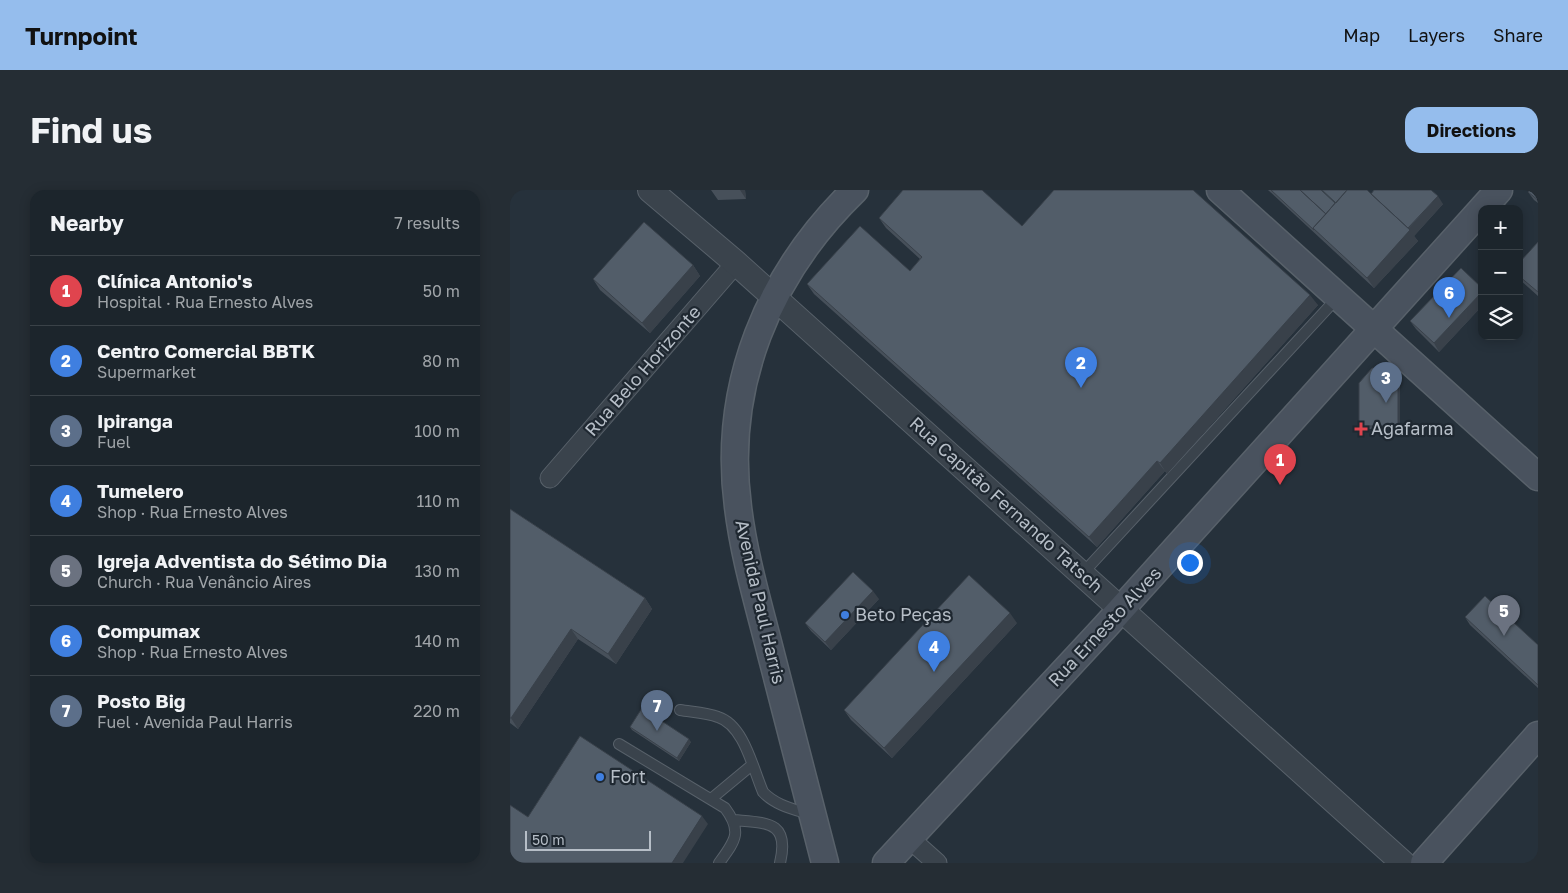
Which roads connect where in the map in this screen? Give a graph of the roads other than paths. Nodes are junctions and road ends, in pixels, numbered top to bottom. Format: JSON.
{"nodes":[{"id":1,"x":650,"y":190,"type":"edge"},
{"id":2,"x":855,"y":190,"type":"edge"},
{"id":3,"x":1220,"y":190,"type":"edge"},
{"id":4,"x":1499,"y":190,"type":"edge"},
{"id":5,"x":1486,"y":205,"type":"edge"},
{"id":6,"x":1478,"y":213,"type":"edge"},
{"id":7,"x":736,"y":263,"type":"junction"},
{"id":8,"x":1338,"y":296,"type":"junction"},
{"id":9,"x":773,"y":298,"type":"junction"},
{"id":10,"x":1375,"y":329,"type":"junction"},
{"id":11,"x":1538,"y":477,"type":"edge"},
{"id":12,"x":550,"y":478,"type":"dead end"},
{"id":13,"x":1082,"y":573,"type":"junction"},
{"id":14,"x":1122,"y":608,"type":"junction"},
{"id":15,"x":680,"y":710,"type":"dead end"},
{"id":16,"x":1538,"y":735,"type":"edge"},
{"id":17,"x":619,"y":744,"type":"dead end"},
{"id":18,"x":752,"y":765,"type":"junction"},
{"id":19,"x":711,"y":799,"type":"junction"},
{"id":20,"x":813,"y":815,"type":"junction"},
{"id":21,"x":734,"y":820,"type":"junction"},
{"id":22,"x":909,"y":838,"type":"junction"},
{"id":23,"x":720,"y":863,"type":"edge"},
{"id":24,"x":780,"y":863,"type":"edge"},
{"id":25,"x":825,"y":863,"type":"edge"},
{"id":26,"x":886,"y":863,"type":"edge"},
{"id":27,"x":937,"y":863,"type":"edge"},
{"id":28,"x":1403,"y":863,"type":"edge"},
{"id":29,"x":1424,"y":863,"type":"edge"}],
"edges":[{"from":1,"to":7,"type":"street","name":"Rua Capitão Fernando Tatsch"},
{"from":2,"to":9,"type":"main road","name":"Avenida Paul Harris"},
{"from":3,"to":8,"type":"main road"},
{"from":4,"to":5,"type":"main road","name":"Rua Ernesto Alves"},
{"from":6,"to":10,"type":"main road","name":"Rua Ernesto Alves"},
{"from":7,"to":9,"type":"street","name":"Rua Capitão Fernando Tatsch"},
{"from":7,"to":12,"type":"street","name":"Rua Belo Horizonte"},
{"from":8,"to":10,"type":"main road"},
{"from":8,"to":13,"type":"lane"},
{"from":9,"to":13,"type":"street","name":"Rua Capitão Fernando Tatsch"},
{"from":9,"to":20,"type":"main road","name":"Avenida Paul Harris"},
{"from":10,"to":11,"type":"main road"},
{"from":10,"to":14,"type":"main road","name":"Rua Ernesto Alves"},
{"from":13,"to":14,"type":"street","name":"Rua Capitão Fernando Tatsch"},
{"from":14,"to":22,"type":"main road","name":"Rua Ernesto Alves"},
{"from":14,"to":28,"type":"street","name":"Rua Capitão Fernando Tatsch"},
{"from":15,"to":18,"type":"lane"},
{"from":16,"to":29,"type":"main road"},
{"from":17,"to":19,"type":"lane"},
{"from":18,"to":19,"type":"lane"},
{"from":18,"to":20,"type":"lane"},
{"from":19,"to":21,"type":"lane"},
{"from":20,"to":25,"type":"main road","name":"Avenida Paul Harris"},
{"from":21,"to":23,"type":"lane"},
{"from":21,"to":24,"type":"lane"},
{"from":22,"to":26,"type":"main road","name":"Rua Ernesto Alves"},
{"from":22,"to":27,"type":"street"}]}
